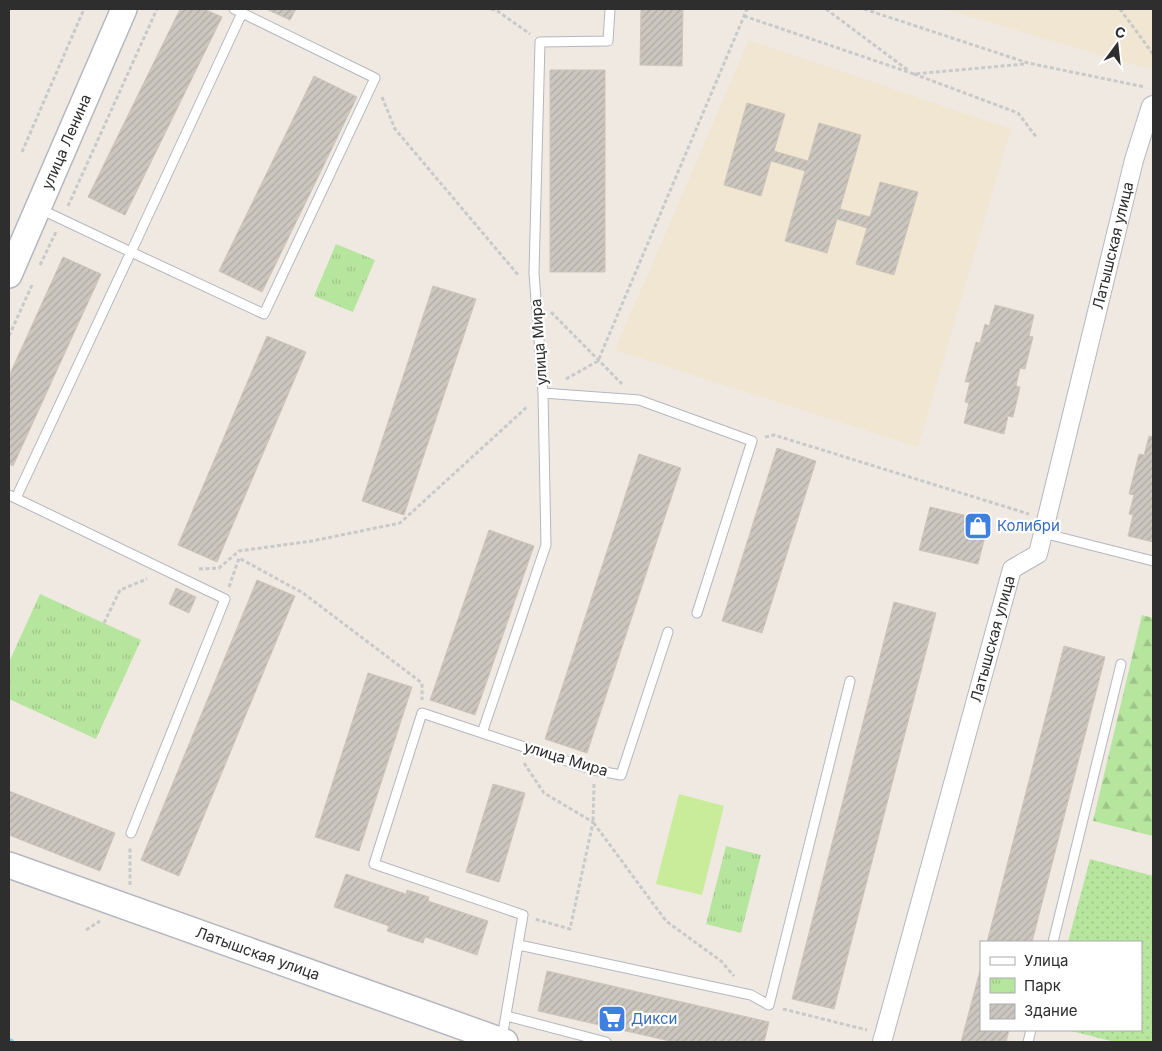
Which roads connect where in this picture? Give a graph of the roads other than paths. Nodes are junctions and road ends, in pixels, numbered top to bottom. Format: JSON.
{"nodes":[{"id":1,"x":610,"y":9,"type":"edge"},
{"id":2,"x":121,"y":10,"type":"edge"},
{"id":3,"x":238,"y":11,"type":"edge"},
{"id":4,"x":1153,"y":105,"type":"edge"},
{"id":5,"x":38,"y":208,"type":"junction"},
{"id":6,"x":131,"y":252,"type":"junction"},
{"id":7,"x":9,"y":275,"type":"edge"},
{"id":8,"x":543,"y":392,"type":"junction"},
{"id":9,"x":12,"y":497,"type":"edge"},
{"id":10,"x":1045,"y":526,"type":"junction"},
{"id":11,"x":1153,"y":561,"type":"edge"},
{"id":12,"x":697,"y":613,"type":"dead end"},
{"id":13,"x":668,"y":632,"type":"dead end"},
{"id":14,"x":1121,"y":664,"type":"dead end"},
{"id":15,"x":850,"y":681,"type":"dead end"},
{"id":16,"x":482,"y":733,"type":"junction"},
{"id":17,"x":131,"y":833,"type":"road end"},
{"id":18,"x":9,"y":865,"type":"edge"},
{"id":19,"x":1053,"y":941,"type":"edge"},
{"id":20,"x":519,"y":944,"type":"junction"},
{"id":21,"x":507,"y":1016,"type":"junction"},
{"id":22,"x":883,"y":1038,"type":"edge"},
{"id":23,"x":504,"y":1042,"type":"edge"},
{"id":24,"x":606,"y":1042,"type":"edge"}],
"edges":[{"from":1,"to":8,"type":"lane","name":"улица Мира"},
{"from":2,"to":5,"type":"street","name":"улица Ленина"},
{"from":3,"to":6,"type":"lane"},
{"from":3,"to":6,"type":"lane"},
{"from":4,"to":10,"type":"street","name":"Латышская улица"},
{"from":5,"to":6,"type":"lane"},
{"from":5,"to":7,"type":"street","name":"улица Ленина"},
{"from":6,"to":9,"type":"lane"},
{"from":8,"to":12,"type":"lane"},
{"from":8,"to":16,"type":"lane","name":"улица Мира"},
{"from":9,"to":17,"type":"lane"},
{"from":10,"to":11,"type":"lane"},
{"from":10,"to":22,"type":"street","name":"Латышская улица"},
{"from":13,"to":16,"type":"lane","name":"улица Мира"},
{"from":14,"to":19,"type":"lane"},
{"from":15,"to":20,"type":"lane"},
{"from":16,"to":20,"type":"lane","name":"улица Мира"},
{"from":18,"to":23,"type":"street","name":"Латышская улица"},
{"from":20,"to":21,"type":"lane"},
{"from":21,"to":23,"type":"lane"},
{"from":21,"to":24,"type":"lane"}]}
